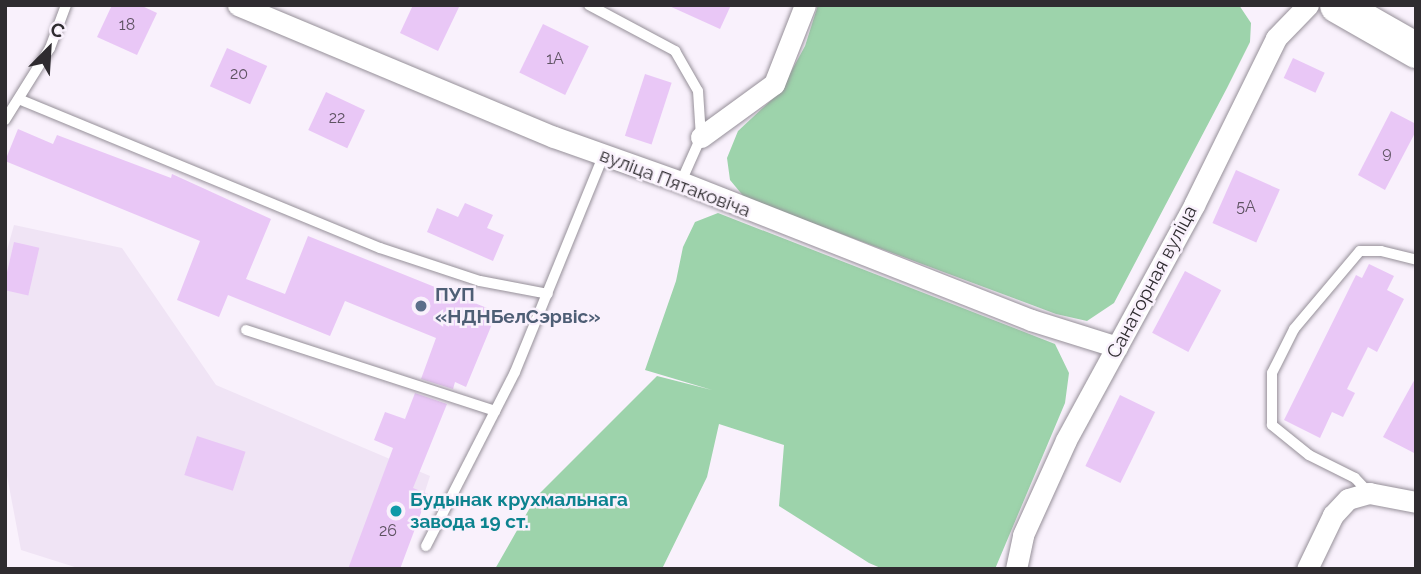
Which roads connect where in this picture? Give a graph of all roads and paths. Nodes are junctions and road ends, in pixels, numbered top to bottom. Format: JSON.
{"nodes":[{"id":1,"x":66,"y":5,"type":"edge"},
{"id":2,"x":238,"y":5,"type":"edge"},
{"id":3,"x":589,"y":5,"type":"edge"},
{"id":4,"x":805,"y":5,"type":"edge"},
{"id":5,"x":1308,"y":5,"type":"edge"},
{"id":6,"x":1337,"y":5,"type":"edge"},
{"id":7,"x":1416,"y":50,"type":"edge"},
{"id":8,"x":21,"y":100,"type":"junction"},
{"id":9,"x":5,"y":120,"type":"edge"},
{"id":10,"x":701,"y":137,"type":"junction"},
{"id":11,"x":604,"y":154,"type":"junction"},
{"id":12,"x":681,"y":182,"type":"junction"},
{"id":13,"x":1416,"y":260,"type":"edge"},
{"id":14,"x":548,"y":295,"type":"junction"},
{"id":15,"x":246,"y":330,"type":"dead end"},
{"id":16,"x":1117,"y":347,"type":"junction"},
{"id":17,"x":495,"y":411,"type":"junction"},
{"id":18,"x":1369,"y":493,"type":"junction"},
{"id":19,"x":1416,"y":502,"type":"edge"},
{"id":20,"x":426,"y":546,"type":"dead end"},
{"id":21,"x":1016,"y":569,"type":"edge"},
{"id":22,"x":1307,"y":569,"type":"edge"}],
"edges":[{"from":1,"to":8,"type":"lane"},
{"from":2,"to":11,"type":"street","name":"вуліца Пятаковіча"},
{"from":3,"to":10,"type":"lane"},
{"from":4,"to":10,"type":"street"},
{"from":5,"to":16,"type":"street","name":"Санаторная вуліца"},
{"from":6,"to":7,"type":"main road"},
{"from":8,"to":9,"type":"lane"},
{"from":8,"to":14,"type":"lane"},
{"from":10,"to":12,"type":"lane"},
{"from":11,"to":12,"type":"street","name":"вуліца Пятаковіча"},
{"from":11,"to":14,"type":"lane"},
{"from":12,"to":16,"type":"street","name":"вуліца Пятаковіча"},
{"from":13,"to":18,"type":"lane"},
{"from":14,"to":17,"type":"lane"},
{"from":15,"to":17,"type":"lane"},
{"from":16,"to":21,"type":"street","name":"Санаторная вуліца"},
{"from":17,"to":20,"type":"lane"},
{"from":18,"to":19,"type":"street"},
{"from":18,"to":22,"type":"street"}]}
